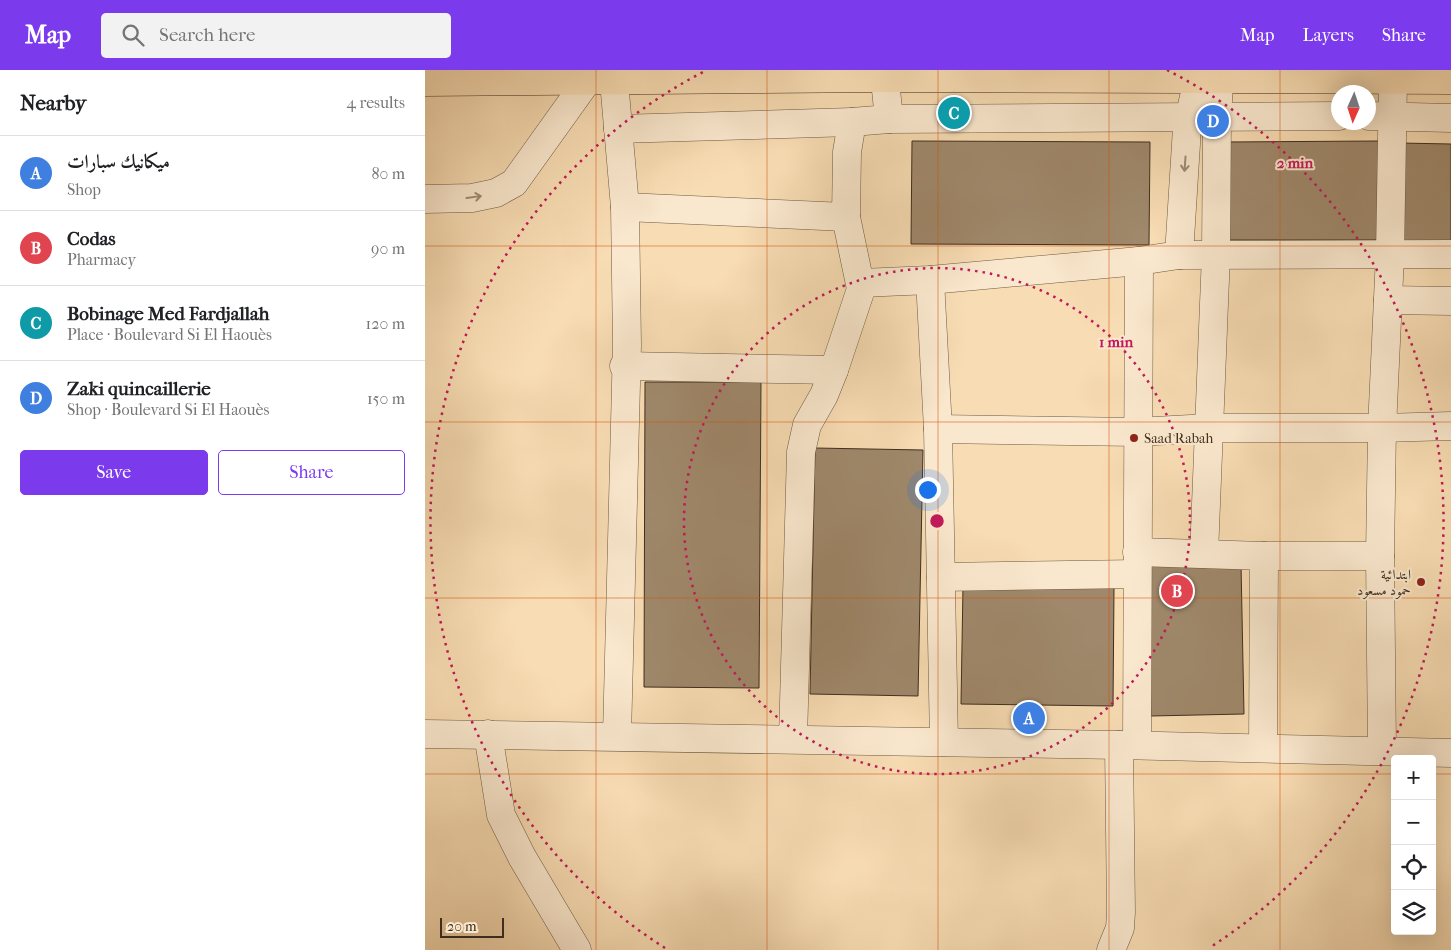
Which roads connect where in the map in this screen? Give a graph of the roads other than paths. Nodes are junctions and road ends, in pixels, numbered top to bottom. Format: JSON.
{"nodes":[{"id":1,"x":885,"y":74,"type":"edge"},
{"id":2,"x":1209,"y":75,"type":"edge"},
{"id":3,"x":603,"y":78,"type":"edge"},
{"id":4,"x":1393,"y":80,"type":"junction"},
{"id":5,"x":1451,"y":80,"type":"edge"},
{"id":6,"x":425,"y":82,"type":"edge"},
{"id":7,"x":1190,"y":116,"type":"junction"},
{"id":8,"x":1217,"y":116,"type":"junction"},
{"id":9,"x":1331,"y":116,"type":"edge"},
{"id":10,"x":1381,"y":116,"type":"edge"},
{"id":11,"x":1451,"y":118,"type":"edge"},
{"id":12,"x":889,"y":119,"type":"junction"},
{"id":13,"x":852,"y":122,"type":"junction"},
{"id":14,"x":618,"y":129,"type":"junction"},
{"id":15,"x":425,"y":199,"type":"edge"},
{"id":16,"x":625,"y":207,"type":"junction"},
{"id":17,"x":846,"y":216,"type":"junction"},
{"id":18,"x":1216,"y":254,"type":"junction"},
{"id":19,"x":1451,"y":254,"type":"edge"},
{"id":20,"x":1179,"y":255,"type":"junction"},
{"id":21,"x":1390,"y":255,"type":"junction"},
{"id":22,"x":1139,"y":261,"type":"junction"},
{"id":23,"x":930,"y":280,"type":"junction"},
{"id":24,"x":861,"y":283,"type":"junction"},
{"id":25,"x":1388,"y":300,"type":"junction"},
{"id":26,"x":1451,"y":301,"type":"edge"},
{"id":27,"x":625,"y":366,"type":"junction"},
{"id":28,"x":834,"y":370,"type":"junction"},
{"id":29,"x":1451,"y":426,"type":"edge"},
{"id":30,"x":1209,"y":428,"type":"junction"},
{"id":31,"x":1382,"y":428,"type":"junction"},
{"id":32,"x":939,"y":429,"type":"junction"},
{"id":33,"x":1137,"y":432,"type":"junction"},
{"id":34,"x":1204,"y":554,"type":"junction"},
{"id":35,"x":1264,"y":556,"type":"junction"},
{"id":36,"x":1380,"y":556,"type":"junction"},
{"id":37,"x":1137,"y":563,"type":"junction"},
{"id":38,"x":941,"y":577,"type":"junction"},
{"id":39,"x":425,"y":734,"type":"edge"},
{"id":40,"x":488,"y":734,"type":"junction"},
{"id":41,"x":617,"y":736,"type":"junction"},
{"id":42,"x":793,"y":739,"type":"junction"},
{"id":43,"x":944,"y":742,"type":"junction"},
{"id":44,"x":1128,"y":745,"type":"junction"},
{"id":45,"x":1263,"y":748,"type":"junction"},
{"id":46,"x":1382,"y":751,"type":"junction"},
{"id":47,"x":1451,"y":753,"type":"edge"},
{"id":48,"x":1114,"y":949,"type":"edge"},
{"id":49,"x":577,"y":950,"type":"edge"}],
"edges":[{"from":1,"to":2,"type":"main road"},
{"from":1,"to":3,"type":"main road"},
{"from":1,"to":12,"type":"street"},
{"from":2,"to":4,"type":"main road"},
{"from":2,"to":7,"type":"street"},
{"from":2,"to":8,"type":"street"},
{"from":3,"to":6,"type":"main road"},
{"from":3,"to":14,"type":"street"},
{"from":15,"to":3,"type":"street","one_way":true},
{"from":4,"to":5,"type":"main road"},
{"from":4,"to":10,"type":"street"},
{"from":7,"to":8,"type":"street"},
{"from":7,"to":12,"type":"street"},
{"from":7,"to":20,"type":"street","one_way":true},
{"from":8,"to":9,"type":"street"},
{"from":8,"to":18,"type":"street"},
{"from":10,"to":11,"type":"street"},
{"from":10,"to":21,"type":"street"},
{"from":12,"to":13,"type":"street"},
{"from":13,"to":14,"type":"street"},
{"from":13,"to":17,"type":"street"},
{"from":14,"to":16,"type":"street"},
{"from":16,"to":17,"type":"street"},
{"from":16,"to":27,"type":"street"},
{"from":17,"to":24,"type":"street"},
{"from":18,"to":20,"type":"street"},
{"from":18,"to":21,"type":"street"},
{"from":18,"to":30,"type":"street"},
{"from":19,"to":21,"type":"street"},
{"from":20,"to":22,"type":"street"},
{"from":21,"to":25,"type":"street"},
{"from":22,"to":23,"type":"street"},
{"from":22,"to":33,"type":"street"},
{"from":23,"to":24,"type":"street"},
{"from":23,"to":32,"type":"street"},
{"from":24,"to":28,"type":"street"},
{"from":25,"to":26,"type":"street"},
{"from":25,"to":31,"type":"street"},
{"from":27,"to":28,"type":"street"},
{"from":27,"to":41,"type":"street"},
{"from":28,"to":42,"type":"street"},
{"from":29,"to":31,"type":"street"},
{"from":30,"to":31,"type":"street"},
{"from":30,"to":33,"type":"street"},
{"from":30,"to":34,"type":"street"},
{"from":31,"to":36,"type":"street"},
{"from":32,"to":33,"type":"street"},
{"from":32,"to":38,"type":"street"},
{"from":33,"to":37,"type":"street"},
{"from":34,"to":35,"type":"street"},
{"from":34,"to":37,"type":"street"},
{"from":35,"to":36,"type":"street"},
{"from":35,"to":45,"type":"street"},
{"from":36,"to":46,"type":"street"},
{"from":37,"to":38,"type":"street"},
{"from":37,"to":44,"type":"street"},
{"from":38,"to":43,"type":"street"},
{"from":39,"to":40,"type":"street"},
{"from":40,"to":41,"type":"street"},
{"from":40,"to":49,"type":"street"},
{"from":41,"to":42,"type":"street"},
{"from":42,"to":43,"type":"street"},
{"from":43,"to":44,"type":"street"},
{"from":44,"to":45,"type":"street"},
{"from":44,"to":48,"type":"street"},
{"from":45,"to":46,"type":"street"},
{"from":46,"to":47,"type":"street"}]}
